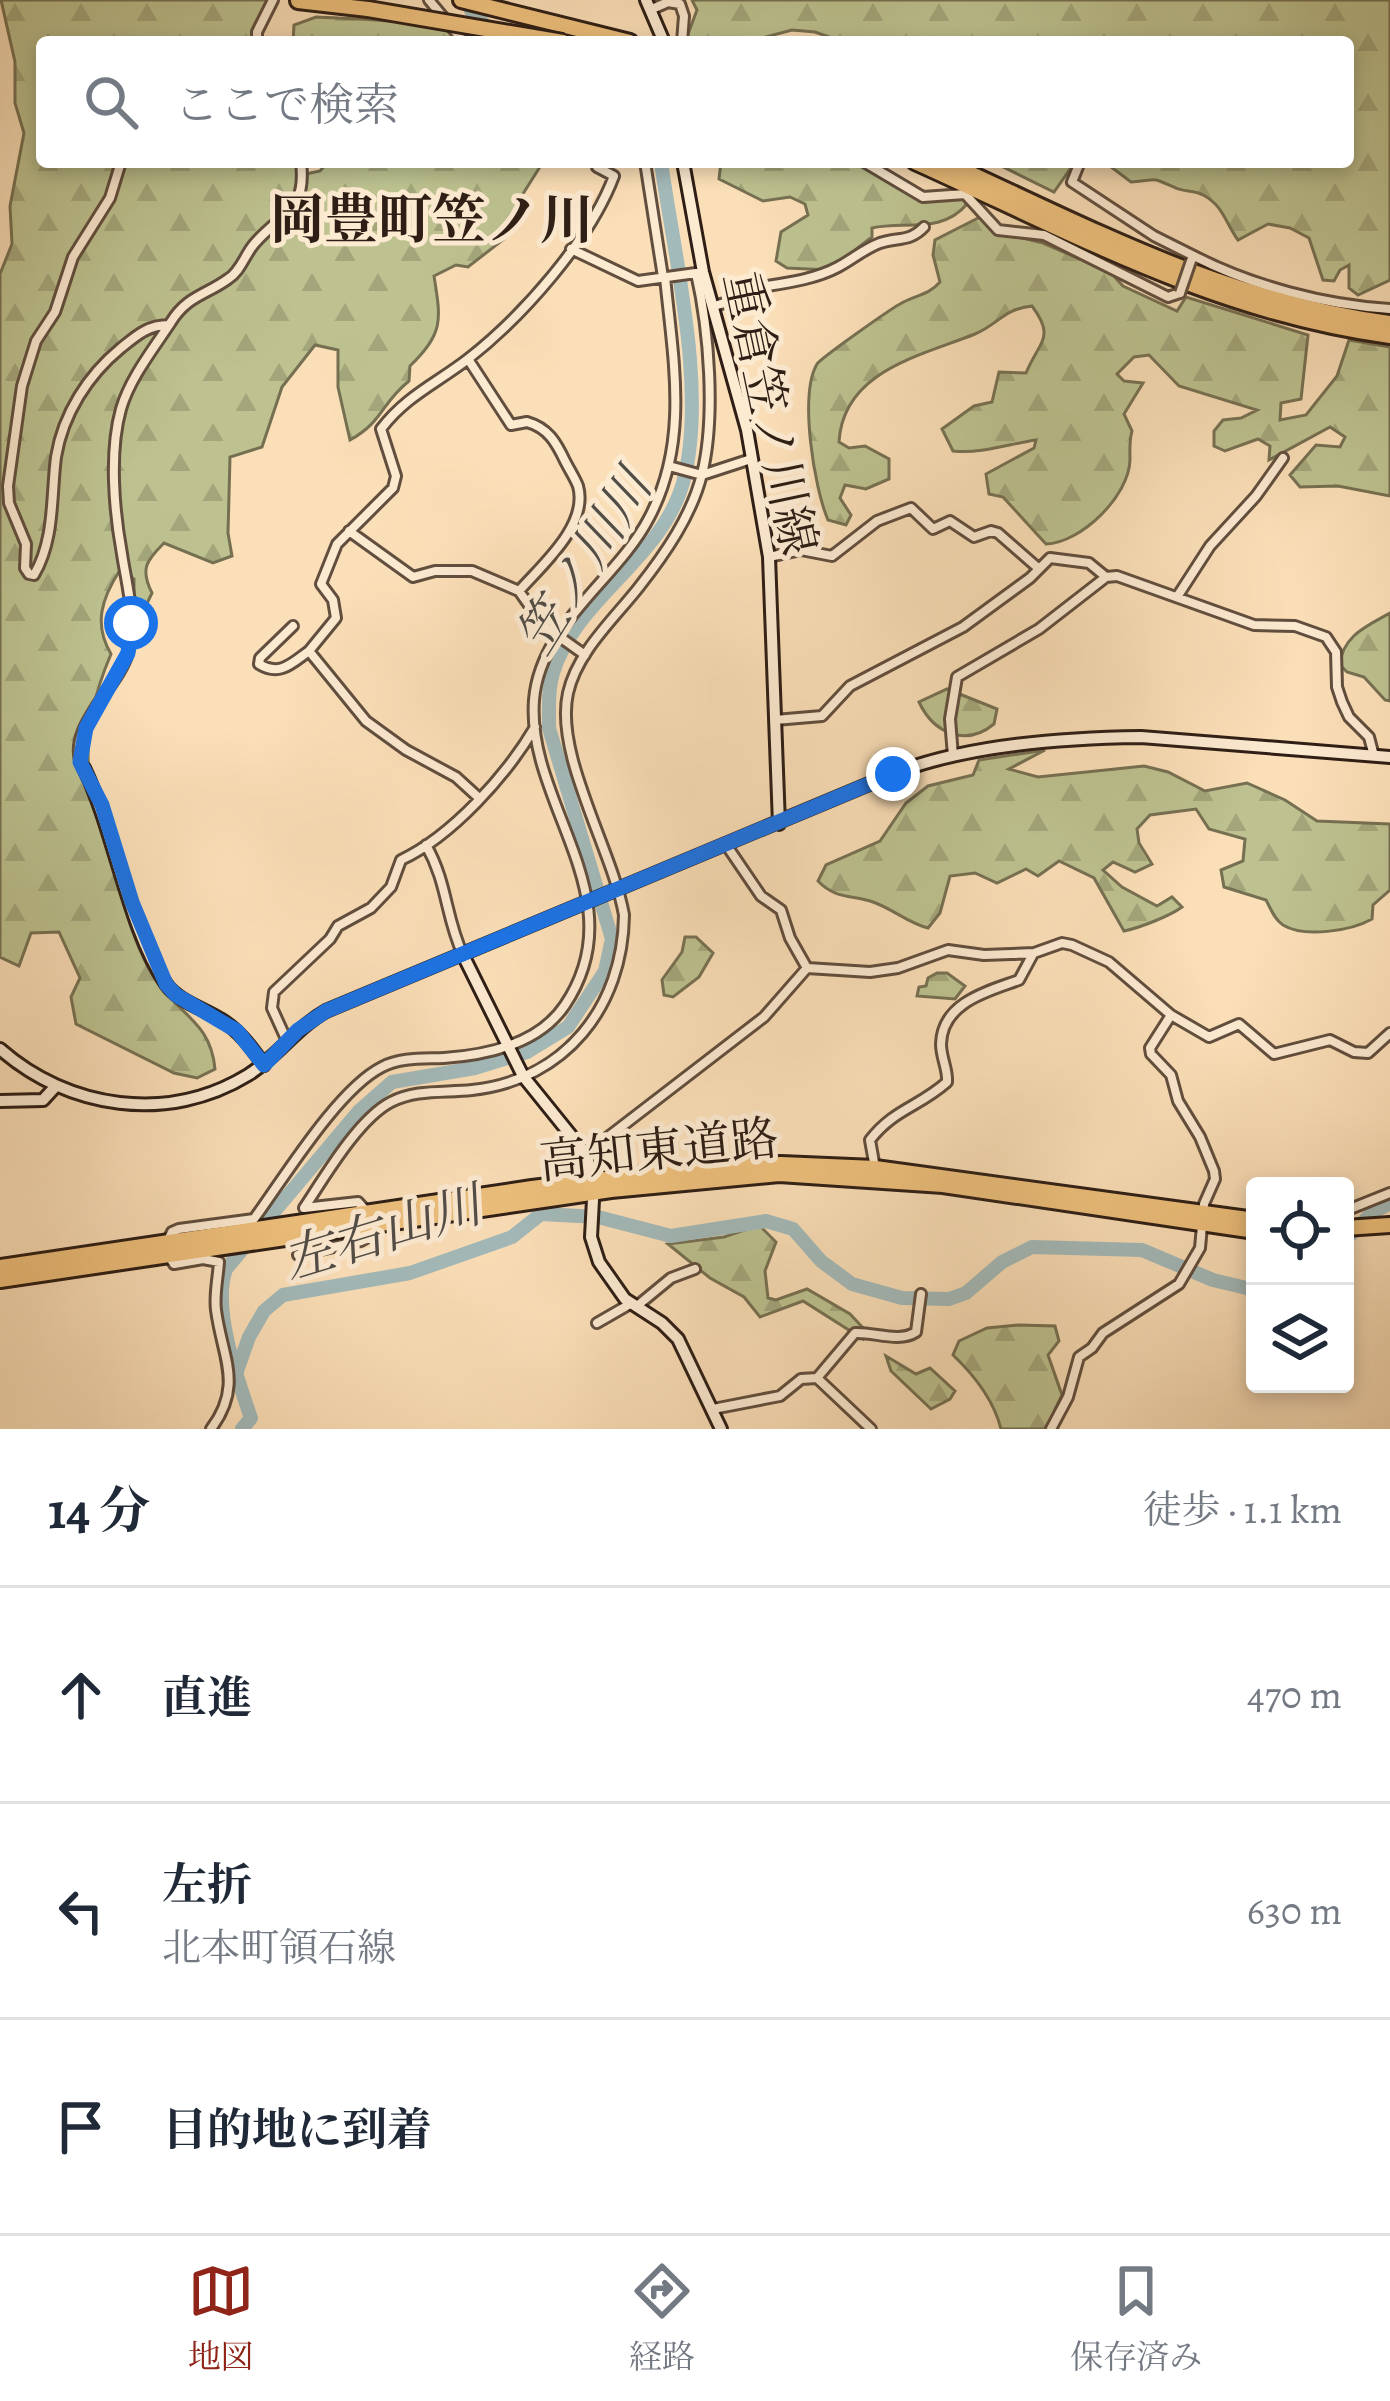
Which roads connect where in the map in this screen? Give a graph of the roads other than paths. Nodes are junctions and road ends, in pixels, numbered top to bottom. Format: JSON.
{"nodes":[{"id":1,"x":273,"y":0,"type":"edge"},
{"id":2,"x":429,"y":0,"type":"edge"},
{"id":3,"x":461,"y":0,"type":"edge"},
{"id":4,"x":298,"y":1,"type":"edge"},
{"id":5,"x":649,"y":4,"type":"edge"},
{"id":6,"x":257,"y":36,"type":"edge"},
{"id":7,"x":459,"y":36,"type":"edge"},
{"id":8,"x":528,"y":36,"type":"edge"},
{"id":9,"x":606,"y":36,"type":"edge"},
{"id":10,"x":662,"y":36,"type":"edge"},
{"id":11,"x":682,"y":36,"type":"edge"},
{"id":12,"x":119,"y":168,"type":"edge"},
{"id":13,"x":302,"y":168,"type":"edge"},
{"id":14,"x":599,"y":168,"type":"edge"},
{"id":15,"x":645,"y":168,"type":"edge"},
{"id":16,"x":684,"y":168,"type":"edge"},
{"id":17,"x":874,"y":168,"type":"edge"},
{"id":18,"x":1078,"y":168,"type":"edge"},
{"id":19,"x":946,"y":169,"type":"edge"},
{"id":20,"x":1020,"y":204,"type":"junction"},
{"id":21,"x":924,"y":227,"type":"dead end"},
{"id":22,"x":571,"y":250,"type":"junction"},
{"id":23,"x":1193,"y":258,"type":"junction"},
{"id":24,"x":697,"y":272,"type":"junction"},
{"id":25,"x":665,"y":277,"type":"junction"},
{"id":26,"x":714,"y":306,"type":"junction"},
{"id":27,"x":1390,"y":309,"type":"edge"},
{"id":28,"x":1390,"y":323,"type":"edge"},
{"id":29,"x":169,"y":325,"type":"junction"},
{"id":30,"x":1390,"y":335,"type":"edge"},
{"id":31,"x":468,"y":358,"type":"junction"},
{"id":32,"x":1283,"y":458,"type":"dead end"},
{"id":33,"x":752,"y":459,"type":"junction"},
{"id":34,"x":670,"y":466,"type":"junction"},
{"id":35,"x":700,"y":474,"type":"junction"},
{"id":36,"x":349,"y":531,"type":"junction"},
{"id":37,"x":769,"y":557,"type":"junction"},
{"id":38,"x":1038,"y":568,"type":"junction"},
{"id":39,"x":1106,"y":577,"type":"junction"},
{"id":40,"x":519,"y":591,"type":"junction"},
{"id":41,"x":1176,"y":598,"type":"junction"},
{"id":42,"x":293,"y":626,"type":"dead end"},
{"id":43,"x":561,"y":636,"type":"junction"},
{"id":44,"x":308,"y":651,"type":"junction"},
{"id":45,"x":584,"y":654,"type":"junction"},
{"id":46,"x":776,"y":721,"type":"junction"},
{"id":47,"x":535,"y":728,"type":"junction"},
{"id":48,"x":953,"y":756,"type":"junction"},
{"id":49,"x":1374,"y":756,"type":"junction"},
{"id":50,"x":1390,"y":757,"type":"edge"},
{"id":51,"x":84,"y":768,"type":"joint"},
{"id":52,"x":479,"y":798,"type":"junction"},
{"id":53,"x":778,"y":824,"type":"junction"},
{"id":54,"x":426,"y":845,"type":"junction"},
{"id":55,"x":727,"y":846,"type":"junction"},
{"id":56,"x":617,"y":890,"type":"junction"},
{"id":57,"x":589,"y":902,"type":"junction"},
{"id":58,"x":1034,"y":952,"type":"junction"},
{"id":59,"x":463,"y":955,"type":"junction"},
{"id":60,"x":807,"y":968,"type":"junction"},
{"id":61,"x":1171,"y":1015,"type":"junction"},
{"id":62,"x":1390,"y":1034,"type":"edge"},
{"id":63,"x":287,"y":1041,"type":"junction"},
{"id":64,"x":509,"y":1047,"type":"junction"},
{"id":65,"x":0,"y":1049,"type":"edge"},
{"id":66,"x":264,"y":1065,"type":"junction"},
{"id":67,"x":525,"y":1077,"type":"junction"},
{"id":68,"x":55,"y":1087,"type":"junction"},
{"id":69,"x":0,"y":1102,"type":"edge"},
{"id":70,"x":586,"y":1154,"type":"junction"},
{"id":71,"x":875,"y":1168,"type":"junction"},
{"id":72,"x":1390,"y":1193,"type":"edge"},
{"id":73,"x":594,"y":1194,"type":"junction"},
{"id":74,"x":1354,"y":1207,"type":"edge"},
{"id":75,"x":1204,"y":1218,"type":"junction"},
{"id":76,"x":369,"y":1220,"type":"junction"},
{"id":77,"x":1246,"y":1220,"type":"edge"},
{"id":78,"x":1246,"y":1229,"type":"edge"},
{"id":79,"x":1361,"y":1230,"type":"edge"},
{"id":80,"x":1390,"y":1234,"type":"edge"},
{"id":81,"x":200,"y":1245,"type":"junction"},
{"id":82,"x":168,"y":1249,"type":"junction"},
{"id":83,"x":298,"y":1255,"type":"dead end"},
{"id":84,"x":0,"y":1268,"type":"edge"},
{"id":85,"x":695,"y":1269,"type":"dead end"},
{"id":86,"x":0,"y":1280,"type":"edge"},
{"id":87,"x":921,"y":1298,"type":"dead end"},
{"id":88,"x":633,"y":1306,"type":"junction"},
{"id":89,"x":597,"y":1323,"type":"dead end"},
{"id":90,"x":817,"y":1378,"type":"junction"},
{"id":91,"x":713,"y":1409,"type":"junction"},
{"id":92,"x":211,"y":1429,"type":"edge"},
{"id":93,"x":721,"y":1429,"type":"edge"},
{"id":94,"x":872,"y":1429,"type":"edge"},
{"id":95,"x":1051,"y":1429,"type":"edge"}],
"edges":[{"from":1,"to":6,"type":"street"},
{"from":2,"to":7,"type":"street"},
{"from":3,"to":9,"type":"highway"},
{"from":4,"to":8,"type":"highway","bridge":true},
{"from":5,"to":10,"type":"main road"},
{"from":5,"to":11,"type":"street"},
{"from":12,"to":29,"type":"street"},
{"from":13,"to":29,"type":"street"},
{"from":14,"to":22,"type":"street"},
{"from":15,"to":25,"type":"street"},
{"from":16,"to":24,"type":"main road","name":"重倉笠ノ川線"},
{"from":17,"to":23,"type":"street","bridge":true},
{"from":18,"to":23,"type":"street"},
{"from":19,"to":20,"type":"highway"},
{"from":19,"to":20,"type":"highway"},
{"from":20,"to":28,"type":"highway"},
{"from":20,"to":30,"type":"highway"},
{"from":21,"to":26,"type":"street"},
{"from":22,"to":25,"type":"street"},
{"from":22,"to":31,"type":"street"},
{"from":23,"to":27,"type":"street"},
{"from":24,"to":25,"type":"street"},
{"from":24,"to":26,"type":"main road","name":"重倉笠ノ川線"},
{"from":24,"to":35,"type":"street"},
{"from":25,"to":34,"type":"street"},
{"from":26,"to":33,"type":"main road","name":"重倉笠ノ川線"},
{"from":29,"to":51,"type":"street"},
{"from":31,"to":36,"type":"street"},
{"from":31,"to":40,"type":"street"},
{"from":32,"to":41,"type":"street"},
{"from":33,"to":35,"type":"street"},
{"from":33,"to":37,"type":"main road","name":"重倉笠ノ川線"},
{"from":34,"to":35,"type":"street"},
{"from":34,"to":43,"type":"street"},
{"from":35,"to":45,"type":"street"},
{"from":36,"to":40,"type":"street"},
{"from":36,"to":44,"type":"street"},
{"from":37,"to":38,"type":"street"},
{"from":37,"to":46,"type":"main road","name":"重倉笠ノ川線"},
{"from":38,"to":39,"type":"street"},
{"from":38,"to":46,"type":"street"},
{"from":39,"to":41,"type":"street"},
{"from":39,"to":48,"type":"street"},
{"from":40,"to":43,"type":"street"},
{"from":41,"to":49,"type":"street"},
{"from":42,"to":44,"type":"street"},
{"from":43,"to":45,"type":"street"},
{"from":43,"to":47,"type":"street"},
{"from":44,"to":52,"type":"street"},
{"from":45,"to":56,"type":"street"},
{"from":46,"to":53,"type":"main road","name":"重倉笠ノ川線"},
{"from":47,"to":52,"type":"street"},
{"from":47,"to":57,"type":"street"},
{"from":48,"to":49,"type":"main road"},
{"from":48,"to":53,"type":"main road"},
{"from":49,"to":50,"type":"main road"},
{"from":51,"to":66,"type":"main road"},
{"from":52,"to":54,"type":"street"},
{"from":53,"to":55,"type":"main road"},
{"from":54,"to":59,"type":"street"},
{"from":54,"to":63,"type":"street"},
{"from":55,"to":56,"type":"main road"},
{"from":55,"to":60,"type":"street"},
{"from":56,"to":57,"type":"main road"},
{"from":56,"to":67,"type":"street"},
{"from":57,"to":59,"type":"main road"},
{"from":57,"to":64,"type":"street"},
{"from":58,"to":60,"type":"street"},
{"from":58,"to":61,"type":"street"},
{"from":58,"to":71,"type":"street"},
{"from":59,"to":63,"type":"main road"},
{"from":59,"to":64,"type":"main road"},
{"from":60,"to":70,"type":"street"},
{"from":61,"to":62,"type":"street"},
{"from":61,"to":75,"type":"street"},
{"from":63,"to":66,"type":"main road"},
{"from":64,"to":67,"type":"main road"},
{"from":64,"to":82,"type":"street"},
{"from":65,"to":68,"type":"main road"},
{"from":66,"to":68,"type":"main road"},
{"from":67,"to":70,"type":"main road"},
{"from":67,"to":76,"type":"street"},
{"from":68,"to":69,"type":"main road"},
{"from":70,"to":73,"type":"main road"},
{"from":71,"to":73,"type":"highway","name":"高知東道路"},
{"from":71,"to":75,"type":"highway","name":"高知東道路"},
{"from":72,"to":74,"type":"street"},
{"from":73,"to":75,"type":"highway","name":"高知東道路"},
{"from":73,"to":76,"type":"highway","name":"高知東道路"},
{"from":73,"to":88,"type":"main road"},
{"from":75,"to":77,"type":"highway","name":"高知東道路"},
{"from":75,"to":78,"type":"highway","name":"高知東道路"},
{"from":75,"to":95,"type":"street"},
{"from":76,"to":81,"type":"highway","name":"高知東道路"},
{"from":76,"to":81,"type":"highway","name":"高知東道路"},
{"from":76,"to":83,"type":"street"},
{"from":79,"to":80,"type":"highway"},
{"from":81,"to":82,"type":"highway","name":"高知東道路"},
{"from":82,"to":84,"type":"highway","name":"高知東道路"},
{"from":82,"to":86,"type":"highway","name":"高知東道路"},
{"from":82,"to":92,"type":"street"},
{"from":85,"to":88,"type":"street"},
{"from":87,"to":90,"type":"street"},
{"from":88,"to":89,"type":"street"},
{"from":88,"to":91,"type":"main road"},
{"from":90,"to":91,"type":"street"},
{"from":90,"to":94,"type":"street"},
{"from":91,"to":93,"type":"main road"}]}
